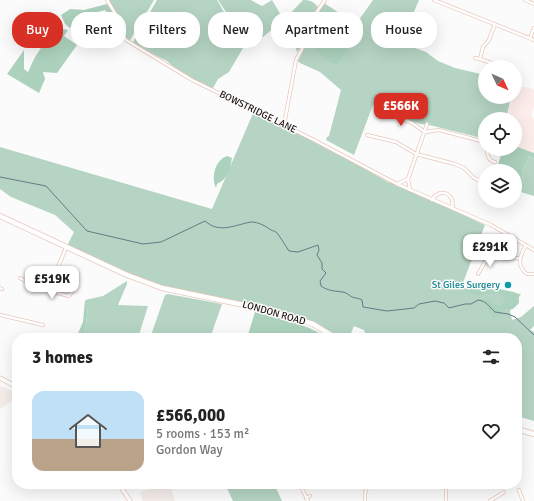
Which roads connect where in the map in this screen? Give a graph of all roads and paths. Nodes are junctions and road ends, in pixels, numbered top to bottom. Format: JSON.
{"nodes":[{"id":1,"x":107,"y":0,"type":"edge"},
{"id":2,"x":325,"y":0,"type":"edge"},
{"id":3,"x":434,"y":0,"type":"edge"},
{"id":4,"x":525,"y":0,"type":"edge"},
{"id":5,"x":534,"y":4,"type":"edge"},
{"id":6,"x":495,"y":24,"type":"junction"},
{"id":7,"x":534,"y":28,"type":"edge"},
{"id":8,"x":530,"y":38,"type":"junction"},
{"id":9,"x":534,"y":40,"type":"edge"},
{"id":10,"x":475,"y":58,"type":"dead end"},
{"id":11,"x":480,"y":59,"type":"junction"},
{"id":12,"x":483,"y":60,"type":"edge"},
{"id":13,"x":383,"y":112,"type":"dead end"},
{"id":14,"x":427,"y":124,"type":"dead end"},
{"id":15,"x":284,"y":125,"type":"junction"},
{"id":16,"x":424,"y":132,"type":"junction"},
{"id":17,"x":367,"y":135,"type":"dead end"},
{"id":18,"x":478,"y":140,"type":"edge"},
{"id":19,"x":416,"y":154,"type":"junction"},
{"id":20,"x":488,"y":156,"type":"edge"},
{"id":21,"x":495,"y":162,"type":"dead end"},
{"id":22,"x":408,"y":179,"type":"junction"},
{"id":23,"x":478,"y":180,"type":"edge"},
{"id":24,"x":397,"y":184,"type":"junction"},
{"id":25,"x":410,"y":190,"type":"junction"},
{"id":26,"x":432,"y":200,"type":"junction"},
{"id":27,"x":452,"y":208,"type":"junction"},
{"id":28,"x":0,"y":216,"type":"edge"},
{"id":29,"x":526,"y":245,"type":"junction"},
{"id":30,"x":66,"y":248,"type":"junction"},
{"id":31,"x":534,"y":250,"type":"edge"},
{"id":32,"x":486,"y":251,"type":"dead end"},
{"id":33,"x":490,"y":253,"type":"junction"},
{"id":34,"x":520,"y":258,"type":"junction"},
{"id":35,"x":57,"y":269,"type":"junction"},
{"id":36,"x":71,"y":273,"type":"dead end"},
{"id":37,"x":478,"y":274,"type":"dead end"},
{"id":38,"x":534,"y":274,"type":"edge"},
{"id":39,"x":20,"y":278,"type":"dead end"},
{"id":40,"x":77,"y":284,"type":"dead end"},
{"id":41,"x":48,"y":291,"type":"junction"},
{"id":42,"x":0,"y":315,"type":"edge"},
{"id":43,"x":43,"y":325,"type":"dead end"},
{"id":44,"x":328,"y":333,"type":"edge"},
{"id":45,"x":0,"y":378,"type":"edge"},
{"id":46,"x":12,"y":384,"type":"edge"},
{"id":47,"x":522,"y":430,"type":"edge"},
{"id":48,"x":534,"y":434,"type":"edge"},
{"id":49,"x":122,"y":489,"type":"edge"},
{"id":50,"x":302,"y":489,"type":"edge"},
{"id":51,"x":366,"y":489,"type":"edge"},
{"id":52,"x":446,"y":489,"type":"edge"},
{"id":53,"x":519,"y":490,"type":"dead end"},
{"id":54,"x":504,"y":492,"type":"dead end"},
{"id":55,"x":310,"y":496,"type":"dead end"},
{"id":56,"x":307,"y":499,"type":"edge"},
{"id":57,"x":130,"y":501,"type":"edge"},
{"id":58,"x":365,"y":501,"type":"edge"},
{"id":59,"x":446,"y":501,"type":"edge"},
{"id":60,"x":490,"y":501,"type":"edge"},
{"id":61,"x":523,"y":501,"type":"edge"}],
"edges":[{"from":1,"to":15,"type":"street","name":"BOWSTRIDGE LANE"},
{"from":2,"to":15,"type":"street"},
{"from":3,"to":6,"type":"street"},
{"from":4,"to":5,"type":"street"},
{"from":6,"to":8,"type":"street"},
{"from":6,"to":11,"type":"street"},
{"from":7,"to":8,"type":"street"},
{"from":8,"to":9,"type":"street"},
{"from":10,"to":11,"type":"street"},
{"from":11,"to":12,"type":"street"},
{"from":13,"to":16,"type":"street"},
{"from":14,"to":16,"type":"street"},
{"from":15,"to":24,"type":"street","name":"BOWSTRIDGE LANE"},
{"from":16,"to":18,"type":"street"},
{"from":16,"to":19,"type":"street"},
{"from":17,"to":19,"type":"street"},
{"from":19,"to":22,"type":"street"},
{"from":19,"to":23,"type":"street"},
{"from":20,"to":21,"type":"street"},
{"from":22,"to":24,"type":"street"},
{"from":22,"to":25,"type":"street"},
{"from":24,"to":25,"type":"street","name":"BOWSTRIDGE LANE"},
{"from":25,"to":26,"type":"street","name":"BOWSTRIDGE LANE"},
{"from":26,"to":27,"type":"street","name":"BOWSTRIDGE LANE"},
{"from":26,"to":27,"type":"street"},
{"from":27,"to":29,"type":"street","name":"BOWSTRIDGE LANE"},
{"from":28,"to":30,"type":"highway","name":"LONDON ROAD"},
{"from":29,"to":31,"type":"street","name":"BOWSTRIDGE LANE"},
{"from":29,"to":34,"type":"street"},
{"from":30,"to":35,"type":"street"},
{"from":30,"to":44,"type":"highway","name":"LONDON ROAD"},
{"from":32,"to":33,"type":"street"},
{"from":33,"to":34,"type":"street"},
{"from":33,"to":37,"type":"street"},
{"from":34,"to":38,"type":"street"},
{"from":35,"to":36,"type":"street"},
{"from":35,"to":41,"type":"street"},
{"from":39,"to":41,"type":"street"},
{"from":40,"to":41,"type":"street"},
{"from":42,"to":43,"type":"street"},
{"from":45,"to":46,"type":"street"},
{"from":47,"to":48,"type":"highway"},
{"from":49,"to":57,"type":"street"},
{"from":50,"to":56,"type":"street"},
{"from":51,"to":58,"type":"street"},
{"from":52,"to":59,"type":"street"},
{"from":53,"to":61,"type":"street"},
{"from":54,"to":60,"type":"street"},
{"from":55,"to":56,"type":"street"}]}
